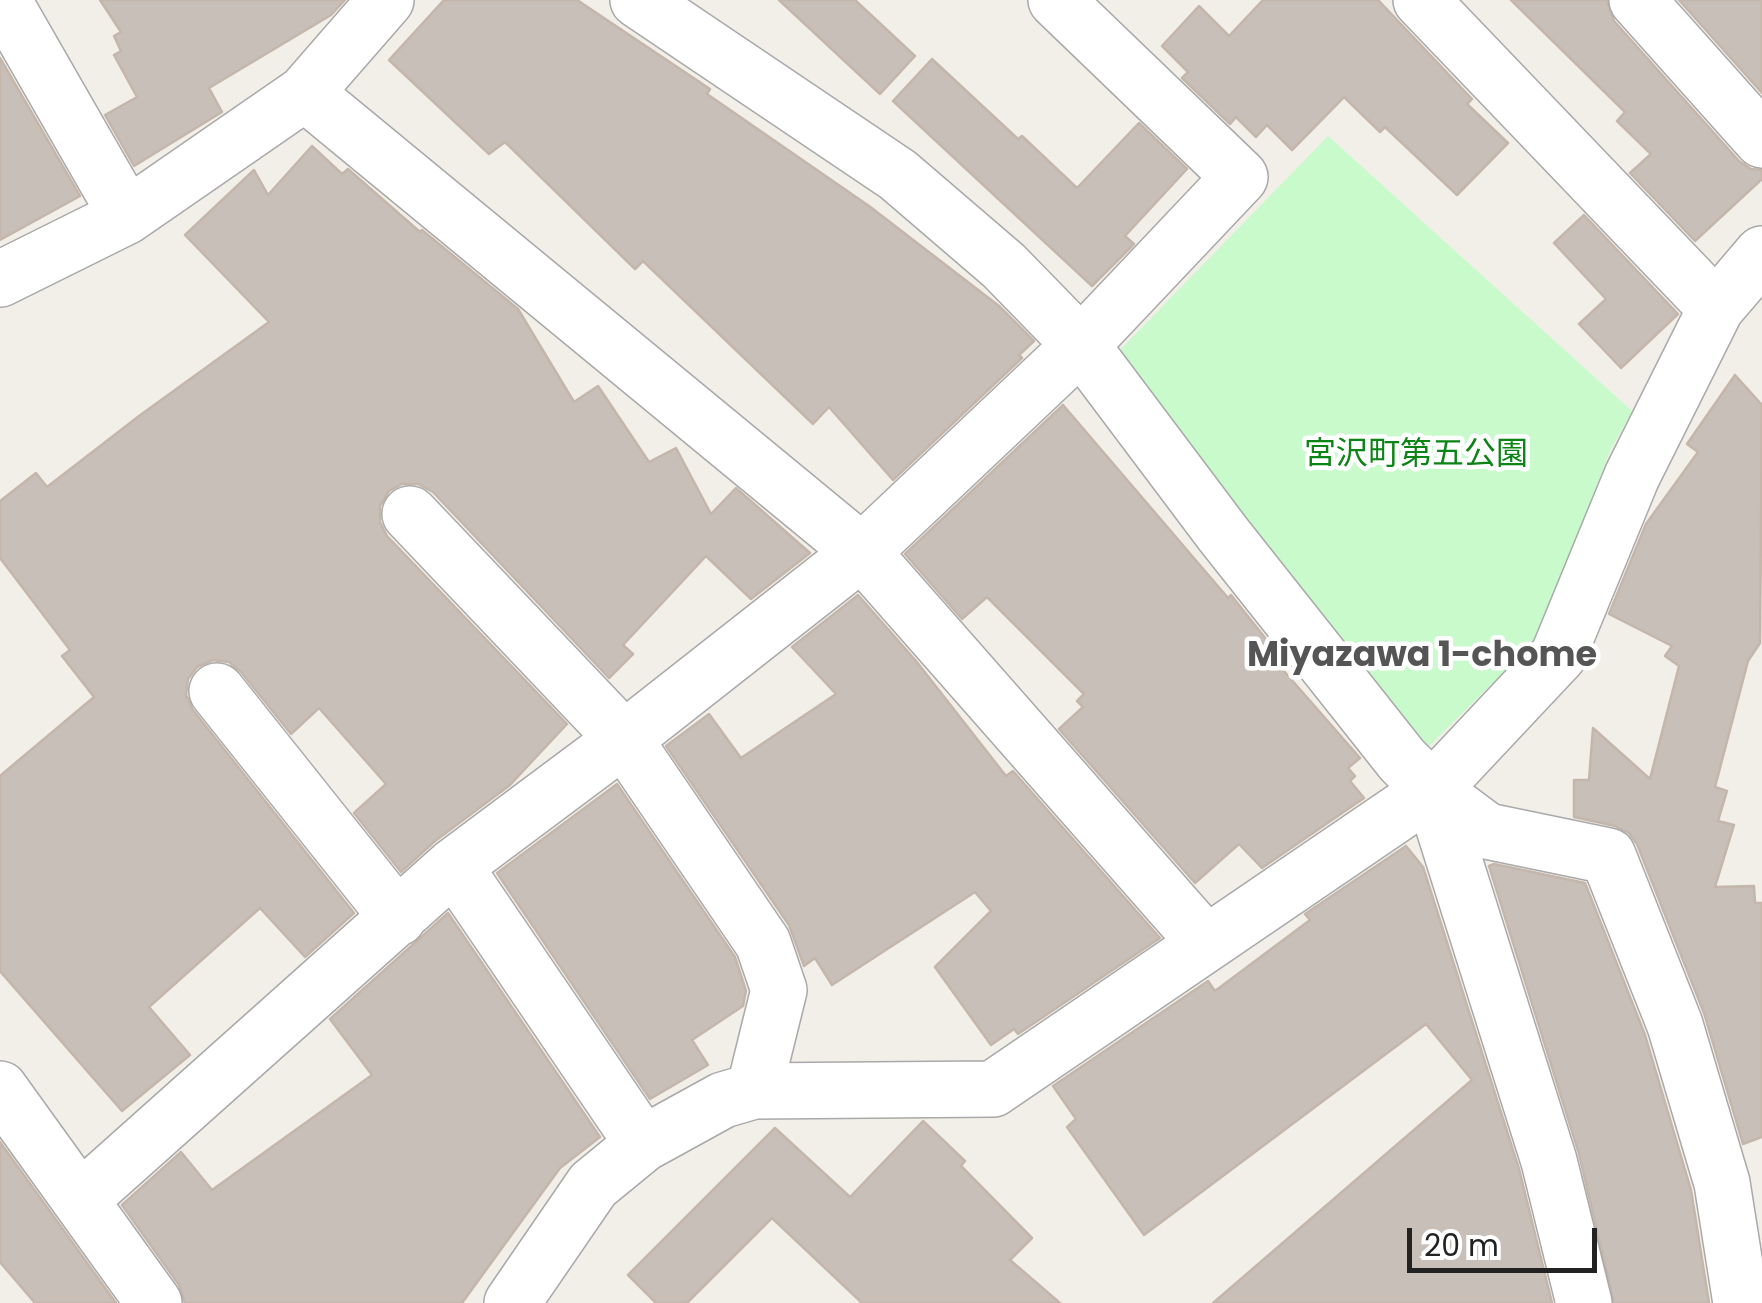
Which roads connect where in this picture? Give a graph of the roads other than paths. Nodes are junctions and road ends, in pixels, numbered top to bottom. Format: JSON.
{"nodes":[{"id":1,"x":3,"y":0,"type":"edge"},
{"id":2,"x":386,"y":0,"type":"edge"},
{"id":3,"x":638,"y":0,"type":"edge"},
{"id":4,"x":1056,"y":0,"type":"edge"},
{"id":5,"x":1421,"y":0,"type":"edge"},
{"id":6,"x":1636,"y":0,"type":"edge"},
{"id":7,"x":304,"y":93,"type":"junction"},
{"id":8,"x":1762,"y":140,"type":"edge"},
{"id":9,"x":127,"y":216,"type":"junction"},
{"id":10,"x":1762,"y":254,"type":"edge"},
{"id":11,"x":0,"y":280,"type":"edge"},
{"id":12,"x":1716,"y":308,"type":"junction"},
{"id":13,"x":1081,"y":345,"type":"junction"},
{"id":14,"x":410,"y":514,"type":"dead end"},
{"id":15,"x":862,"y":552,"type":"junction"},
{"id":16,"x":217,"y":692,"type":"dead end"},
{"id":17,"x":624,"y":739,"type":"junction"},
{"id":18,"x":1432,"y":790,"type":"junction"},
{"id":19,"x":454,"y":866,"type":"junction"},
{"id":20,"x":398,"y":918,"type":"junction"},
{"id":21,"x":1206,"y":942,"type":"junction"},
{"id":22,"x":0,"y":1089,"type":"edge"},
{"id":23,"x":754,"y":1091,"type":"junction"},
{"id":24,"x":643,"y":1144,"type":"junction"},
{"id":25,"x":81,"y":1199,"type":"junction"},
{"id":26,"x":154,"y":1303,"type":"edge"},
{"id":27,"x":512,"y":1303,"type":"edge"},
{"id":28,"x":1584,"y":1303,"type":"edge"},
{"id":29,"x":1741,"y":1303,"type":"edge"}],
"edges":[{"from":1,"to":9,"type":"street"},
{"from":2,"to":7,"type":"street"},
{"from":3,"to":13,"type":"street"},
{"from":4,"to":13,"type":"street"},
{"from":5,"to":12,"type":"street"},
{"from":6,"to":8,"type":"street"},
{"from":7,"to":9,"type":"street"},
{"from":7,"to":15,"type":"street"},
{"from":9,"to":11,"type":"street"},
{"from":10,"to":12,"type":"street"},
{"from":12,"to":18,"type":"street"},
{"from":13,"to":15,"type":"street"},
{"from":13,"to":18,"type":"street"},
{"from":14,"to":17,"type":"street"},
{"from":15,"to":17,"type":"street"},
{"from":15,"to":21,"type":"street"},
{"from":16,"to":20,"type":"street"},
{"from":17,"to":19,"type":"street"},
{"from":17,"to":23,"type":"street"},
{"from":18,"to":21,"type":"street"},
{"from":18,"to":28,"type":"street"},
{"from":18,"to":29,"type":"street"},
{"from":19,"to":20,"type":"street"},
{"from":19,"to":24,"type":"street"},
{"from":20,"to":25,"type":"street"},
{"from":21,"to":23,"type":"street"},
{"from":22,"to":25,"type":"street"},
{"from":23,"to":24,"type":"street"},
{"from":24,"to":27,"type":"street"},
{"from":25,"to":26,"type":"street"}]}
